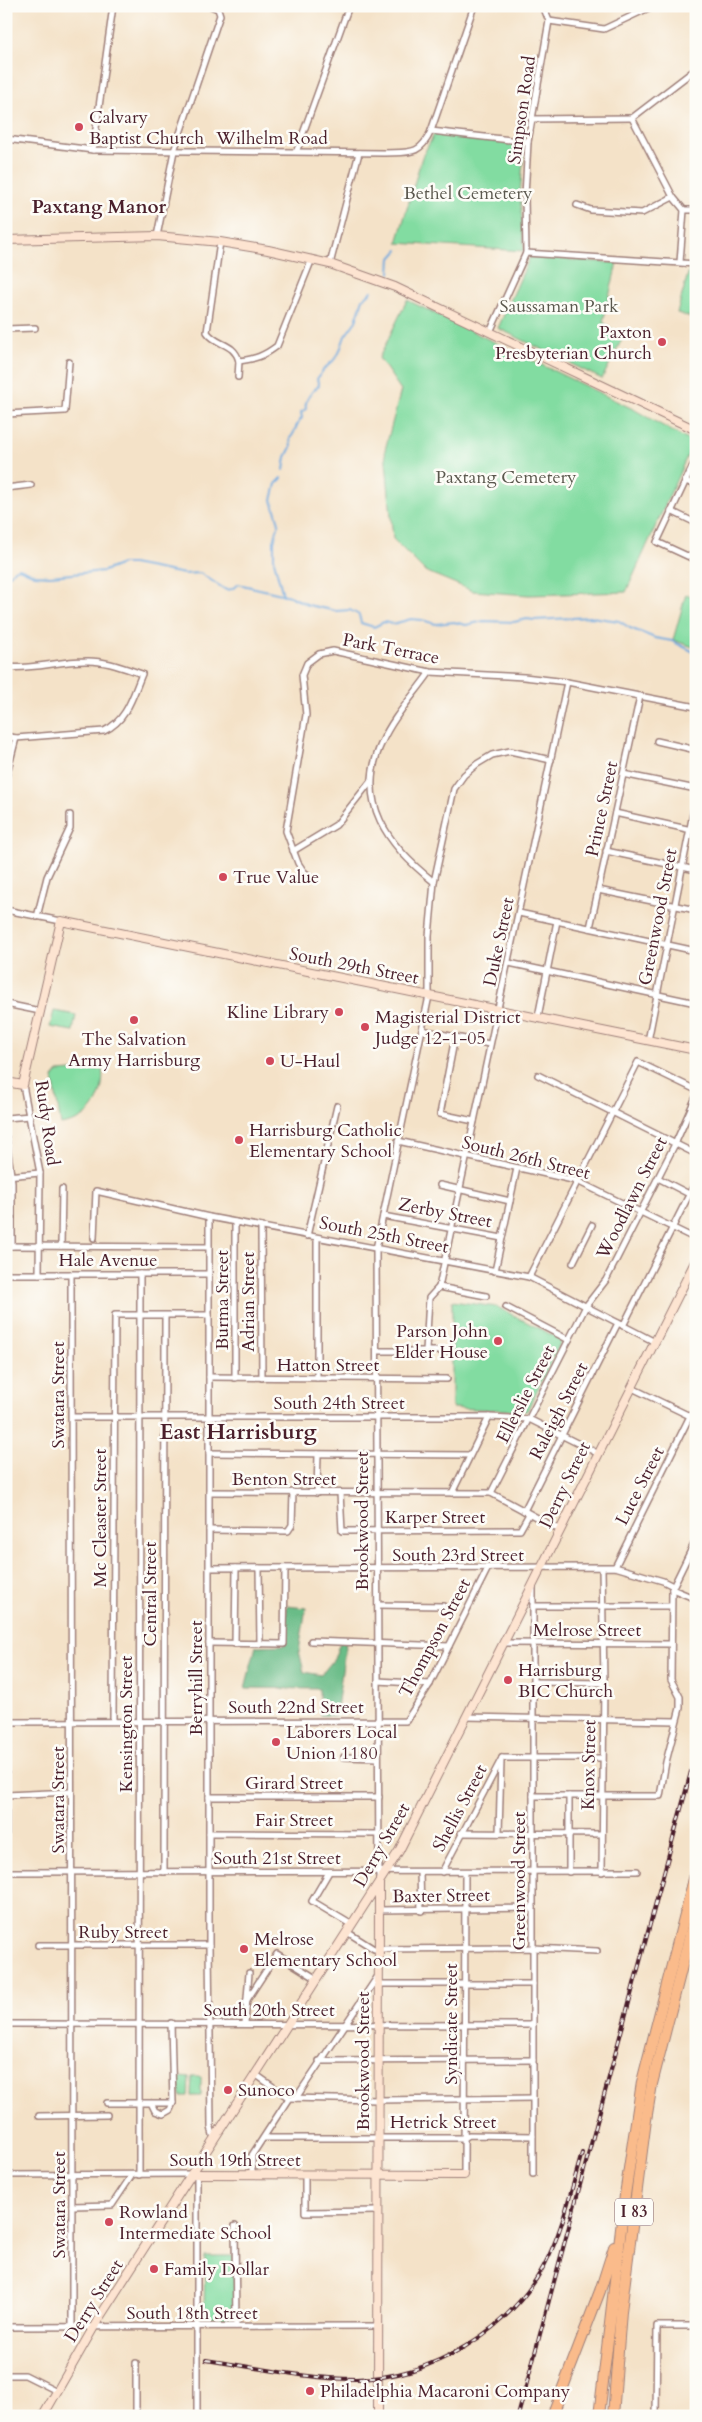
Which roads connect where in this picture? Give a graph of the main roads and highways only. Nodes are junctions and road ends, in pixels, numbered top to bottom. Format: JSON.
{"nodes":[{"id":1,"x":6,"y":240,"type":"edge"},
{"id":2,"x":696,"y":430,"type":"edge"},
{"id":3,"x":60,"y":921,"type":"joint"},
{"id":4,"x":696,"y":1050,"type":"edge"},
{"id":5,"x":6,"y":1082,"type":"edge"},
{"id":6,"x":696,"y":1260,"type":"edge"},
{"id":7,"x":696,"y":1871,"type":"edge"},
{"id":8,"x":379,"y":1882,"type":"junction"},
{"id":9,"x":696,"y":1910,"type":"edge"},
{"id":10,"x":194,"y":2174,"type":"junction"},
{"id":11,"x":378,"y":2175,"type":"junction"},
{"id":12,"x":464,"y":2175,"type":"road end"},
{"id":13,"x":625,"y":2195,"type":"junction"},
{"id":14,"x":566,"y":2375,"type":"junction"},
{"id":15,"x":599,"y":2415,"type":"edge"},
{"id":16,"x":43,"y":2416,"type":"edge"},
{"id":17,"x":378,"y":2416,"type":"edge"},
{"id":18,"x":552,"y":2416,"type":"edge"},
{"id":19,"x":558,"y":2416,"type":"edge"},
{"id":20,"x":612,"y":2416,"type":"edge"}],
"edges":[{"from":1,"to":2,"type":"main road"},
{"from":3,"to":4,"type":"main road","name":"South 29th Street"},
{"from":3,"to":5,"type":"main road","name":"Rudy Road"},
{"from":6,"to":8,"type":"main road","name":"Derry Street"},
{"from":7,"to":13,"type":"highway","number":"I 83"},
{"from":8,"to":10,"type":"main road","name":"Derry Street"},
{"from":8,"to":11,"type":"main road","name":"Brookwood Street"},
{"from":9,"to":20,"type":"highway","number":"I 83"},
{"from":10,"to":11,"type":"main road","name":"South 19th Street"},
{"from":10,"to":16,"type":"main road","name":"Derry Street"},
{"from":11,"to":12,"type":"main road","name":"South 19th Street"},
{"from":11,"to":17,"type":"main road","name":"Brookwood Street"},
{"from":13,"to":14,"type":"highway"},
{"from":13,"to":15,"type":"highway","number":"I 83"},
{"from":14,"to":18,"type":"highway"},
{"from":14,"to":19,"type":"highway"}]}
